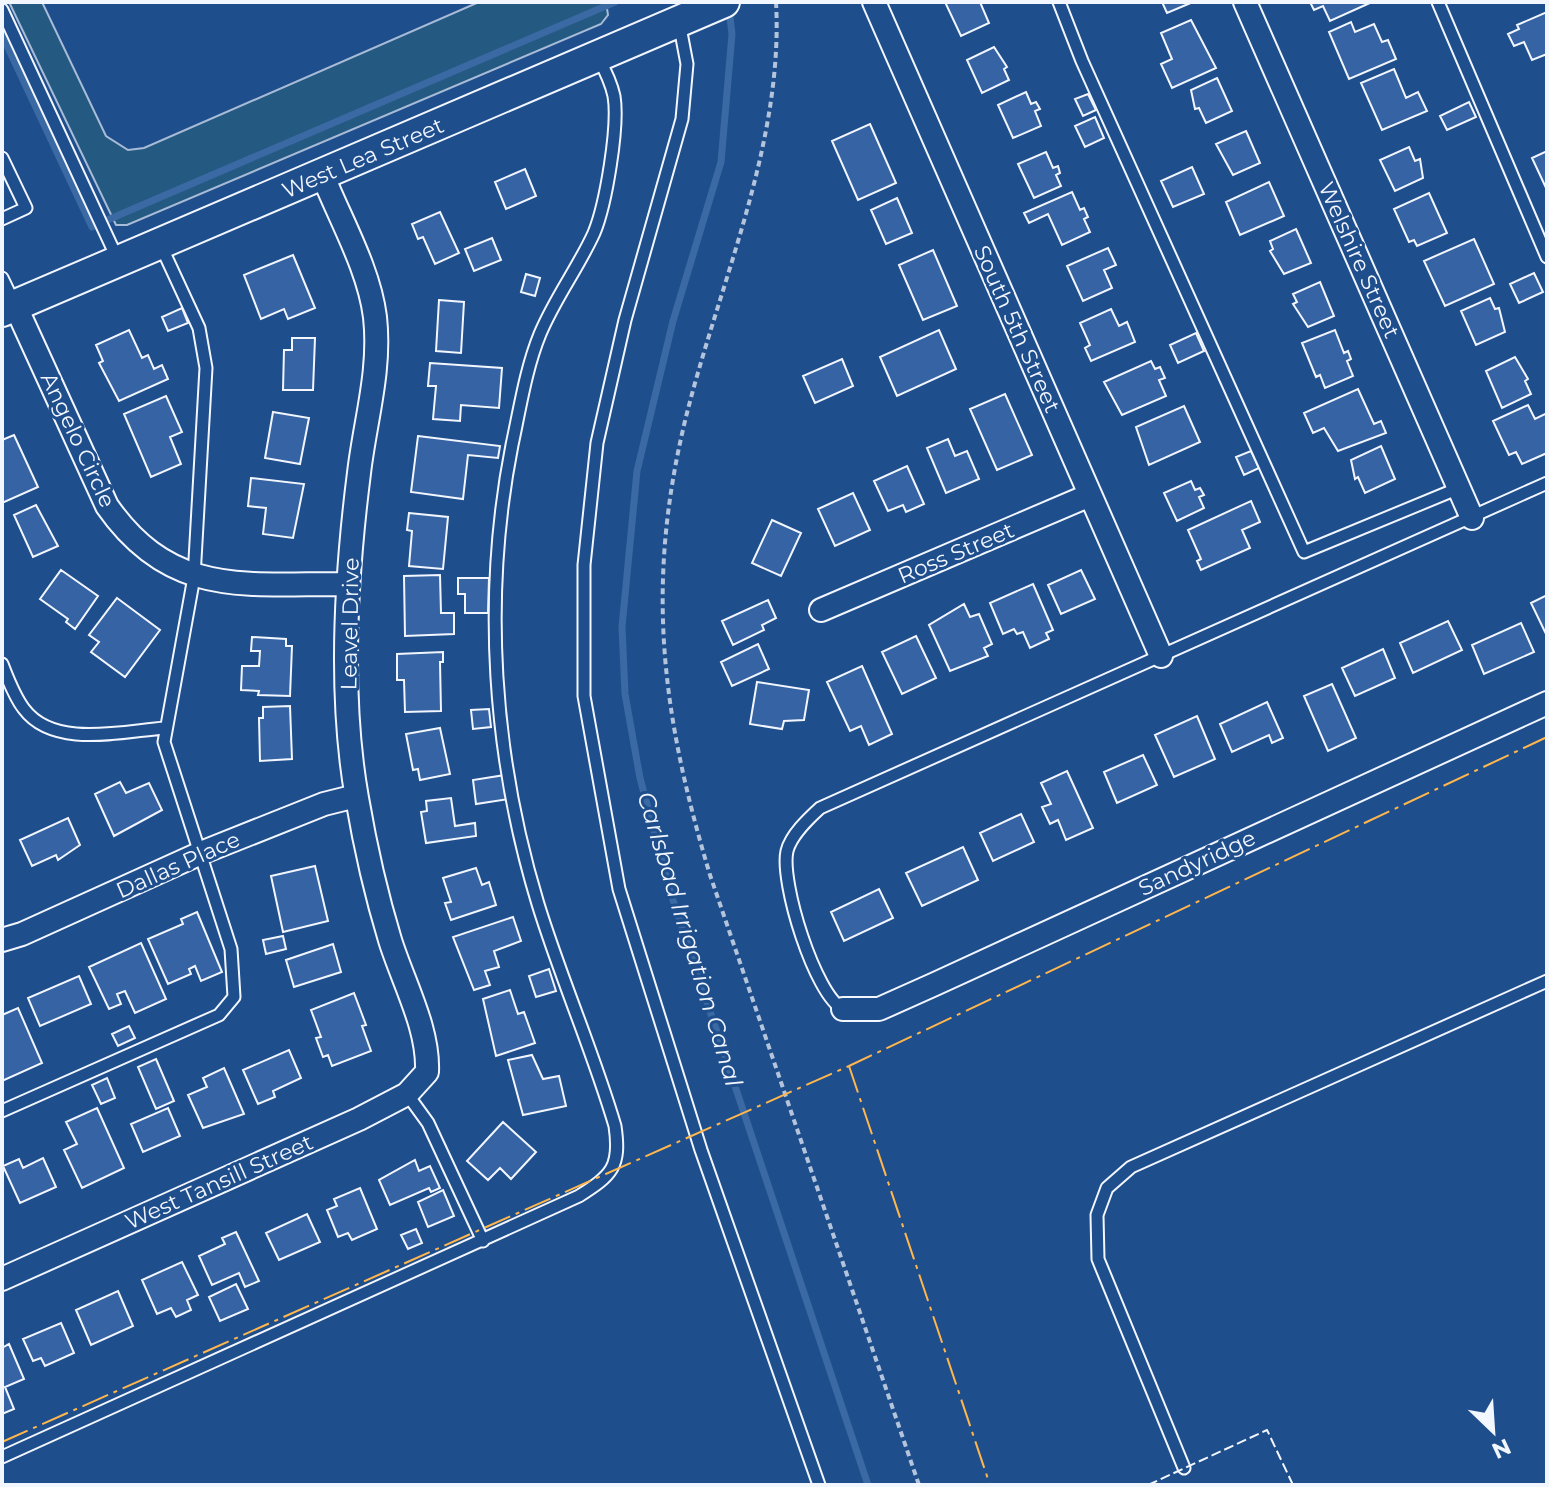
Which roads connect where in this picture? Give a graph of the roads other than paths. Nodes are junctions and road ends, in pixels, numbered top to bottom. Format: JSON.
{"nodes":[{"id":1,"x":724,"y":2,"type":"edge"},
{"id":2,"x":874,"y":2,"type":"edge"},
{"id":3,"x":1059,"y":2,"type":"edge"},
{"id":4,"x":1245,"y":2,"type":"edge"},
{"id":5,"x":1438,"y":2,"type":"edge"},
{"id":6,"x":2,"y":10,"type":"edge"},
{"id":7,"x":686,"y":13,"type":"edge"},
{"id":8,"x":598,"y":56,"type":"junction"},
{"id":9,"x":2,"y":158,"type":"edge"},
{"id":10,"x":323,"y":176,"type":"junction"},
{"id":11,"x":2,"y":219,"type":"edge"},
{"id":12,"x":159,"y":242,"type":"junction"},
{"id":13,"x":1547,"y":257,"type":"edge"},
{"id":14,"x":118,"y":261,"type":"junction"},
{"id":15,"x":6,"y":298,"type":"edge"},
{"id":16,"x":1547,"y":483,"type":"edge"},
{"id":17,"x":1459,"y":488,"type":"junction"},
{"id":18,"x":1090,"y":495,"type":"junction"},
{"id":19,"x":1472,"y":518,"type":"junction"},
{"id":20,"x":194,"y":577,"type":"junction"},
{"id":21,"x":347,"y":584,"type":"junction"},
{"id":22,"x":821,"y":610,"type":"dead end"},
{"id":23,"x":1161,"y":656,"type":"junction"},
{"id":24,"x":2,"y":664,"type":"edge"},
{"id":25,"x":1547,"y":703,"type":"edge"},
{"id":26,"x":165,"y":728,"type":"junction"},
{"id":27,"x":356,"y":796,"type":"junction"},
{"id":28,"x":201,"y":853,"type":"junction"},
{"id":29,"x":2,"y":940,"type":"edge"},
{"id":30,"x":1547,"y":981,"type":"edge"},
{"id":31,"x":843,"y":1009,"type":"joint"},
{"id":32,"x":427,"y":1072,"type":"joint"},
{"id":33,"x":407,"y":1094,"type":"junction"},
{"id":34,"x":2,"y":1111,"type":"edge"},
{"id":35,"x":483,"y":1241,"type":"junction"},
{"id":36,"x":2,"y":1279,"type":"edge"},
{"id":37,"x":2,"y":1457,"type":"edge"},
{"id":38,"x":1184,"y":1468,"type":"dead end"},
{"id":39,"x":819,"y":1485,"type":"edge"}],
"edges":[{"from":1,"to":7,"type":"main road","name":"West Lea Street"},
{"from":2,"to":18,"type":"street","name":"South 5th Street"},
{"from":3,"to":17,"type":"lane"},
{"from":4,"to":17,"type":"street","name":"Welshire Street"},
{"from":5,"to":13,"type":"lane"},
{"from":6,"to":14,"type":"lane"},
{"from":7,"to":8,"type":"main road","name":"West Lea Street"},
{"from":7,"to":39,"type":"lane"},
{"from":8,"to":10,"type":"main road","name":"West Lea Street"},
{"from":8,"to":35,"type":"lane"},
{"from":9,"to":11,"type":"lane"},
{"from":10,"to":12,"type":"main road","name":"West Lea Street"},
{"from":10,"to":21,"type":"street","name":"Leavel Drive"},
{"from":12,"to":14,"type":"main road","name":"West Lea Street"},
{"from":12,"to":20,"type":"lane"},
{"from":14,"to":15,"type":"main road","name":"West Lea Street"},
{"from":15,"to":20,"type":"street","name":"Angelo Circle"},
{"from":16,"to":19,"type":"lane"},
{"from":17,"to":19,"type":"street","name":"Welshire Street"},
{"from":18,"to":22,"type":"street","name":"Ross Street"},
{"from":18,"to":23,"type":"street","name":"South 5th Street"},
{"from":19,"to":23,"type":"lane"},
{"from":20,"to":21,"type":"street","name":"Angelo Circle"},
{"from":20,"to":26,"type":"lane"},
{"from":21,"to":27,"type":"street","name":"Leavel Drive"},
{"from":23,"to":31,"type":"lane"},
{"from":24,"to":26,"type":"lane"},
{"from":25,"to":31,"type":"street","name":"Sandyridge"},
{"from":26,"to":28,"type":"lane"},
{"from":27,"to":28,"type":"street","name":"Dallas Place"},
{"from":27,"to":32,"type":"street","name":"Leavel Drive"},
{"from":28,"to":29,"type":"street","name":"Dallas Place"},
{"from":28,"to":34,"type":"lane"},
{"from":30,"to":38,"type":"lane"},
{"from":32,"to":33,"type":"street","name":"West Tansill Street"},
{"from":33,"to":35,"type":"lane"},
{"from":33,"to":36,"type":"street","name":"West Tansill Street"},
{"from":35,"to":37,"type":"lane"}]}
